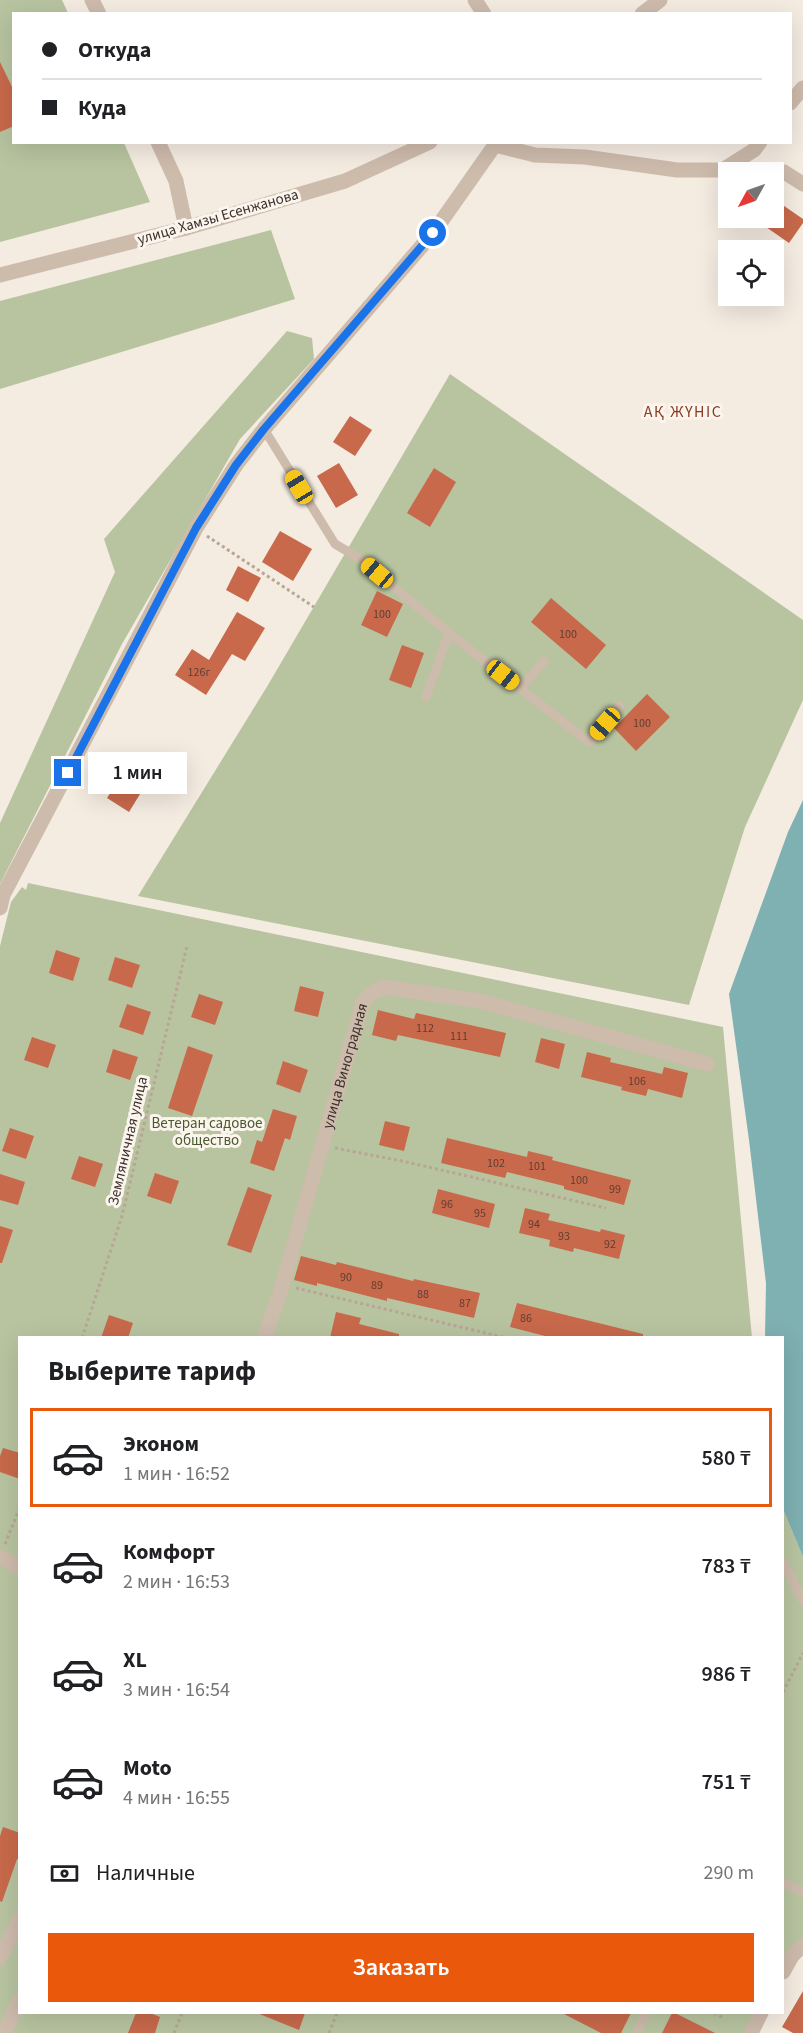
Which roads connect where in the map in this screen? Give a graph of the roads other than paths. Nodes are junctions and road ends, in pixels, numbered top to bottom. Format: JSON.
{"nodes":[{"id":1,"x":660,"y":0,"type":"edge"},
{"id":2,"x":645,"y":12,"type":"edge"},
{"id":3,"x":803,"y":88,"type":"edge"},
{"id":4,"x":792,"y":101,"type":"edge"},
{"id":5,"x":159,"y":144,"type":"edge"},
{"id":6,"x":426,"y":144,"type":"edge"},
{"id":7,"x":496,"y":144,"type":"edge"},
{"id":8,"x":758,"y":144,"type":"edge"},
{"id":9,"x":735,"y":162,"type":"edge"},
{"id":10,"x":718,"y":170,"type":"edge"},
{"id":11,"x":784,"y":172,"type":"edge"},
{"id":12,"x":803,"y":184,"type":"edge"},
{"id":13,"x":186,"y":228,"type":"junction"},
{"id":14,"x":0,"y":275,"type":"edge"},
{"id":15,"x":264,"y":429,"type":"junction"},
{"id":16,"x":449,"y":633,"type":"junction"},
{"id":17,"x":544,"y":661,"type":"dead end"},
{"id":18,"x":520,"y":689,"type":"junction"},
{"id":19,"x":426,"y":698,"type":"dead end"},
{"id":20,"x":620,"y":706,"type":"dead end"},
{"id":21,"x":0,"y":908,"type":"edge"},
{"id":22,"x":707,"y":1065,"type":"dead end"},
{"id":23,"x":265,"y":1336,"type":"edge"},
{"id":24,"x":0,"y":1557,"type":"edge"},
{"id":25,"x":784,"y":1564,"type":"edge"},
{"id":26,"x":18,"y":1567,"type":"edge"},
{"id":27,"x":803,"y":1601,"type":"edge"},
{"id":28,"x":784,"y":1883,"type":"edge"},
{"id":29,"x":803,"y":1892,"type":"edge"},
{"id":30,"x":18,"y":1922,"type":"edge"},
{"id":31,"x":803,"y":1945,"type":"edge"},
{"id":32,"x":0,"y":1958,"type":"edge"},
{"id":33,"x":784,"y":1970,"type":"edge"},
{"id":34,"x":18,"y":2003,"type":"edge"},
{"id":35,"x":646,"y":2014,"type":"edge"},
{"id":36,"x":760,"y":2014,"type":"edge"},
{"id":37,"x":4,"y":2033,"type":"edge"},
{"id":38,"x":637,"y":2033,"type":"edge"},
{"id":39,"x":751,"y":2033,"type":"edge"}],
"edges":[{"from":1,"to":2,"type":"street"},
{"from":3,"to":4,"type":"street"},
{"from":5,"to":13,"type":"street"},
{"from":6,"to":13,"type":"street","name":"улица Хамзы Есенжанова"},
{"from":7,"to":10,"type":"street"},
{"from":7,"to":15,"type":"street"},
{"from":8,"to":9,"type":"street"},
{"from":11,"to":12,"type":"street"},
{"from":13,"to":14,"type":"street","name":"улица Хамзы Есенжанова"},
{"from":15,"to":16,"type":"lane"},
{"from":15,"to":21,"type":"street"},
{"from":16,"to":18,"type":"lane"},
{"from":16,"to":19,"type":"lane"},
{"from":17,"to":18,"type":"lane"},
{"from":18,"to":20,"type":"lane"},
{"from":22,"to":23,"type":"street","name":"улица Виноградная"},
{"from":24,"to":26,"type":"street"},
{"from":25,"to":27,"type":"lane"},
{"from":28,"to":29,"type":"lane"},
{"from":30,"to":32,"type":"street"},
{"from":31,"to":33,"type":"street"},
{"from":34,"to":37,"type":"street"},
{"from":35,"to":38,"type":"lane"},
{"from":36,"to":39,"type":"street"}]}
